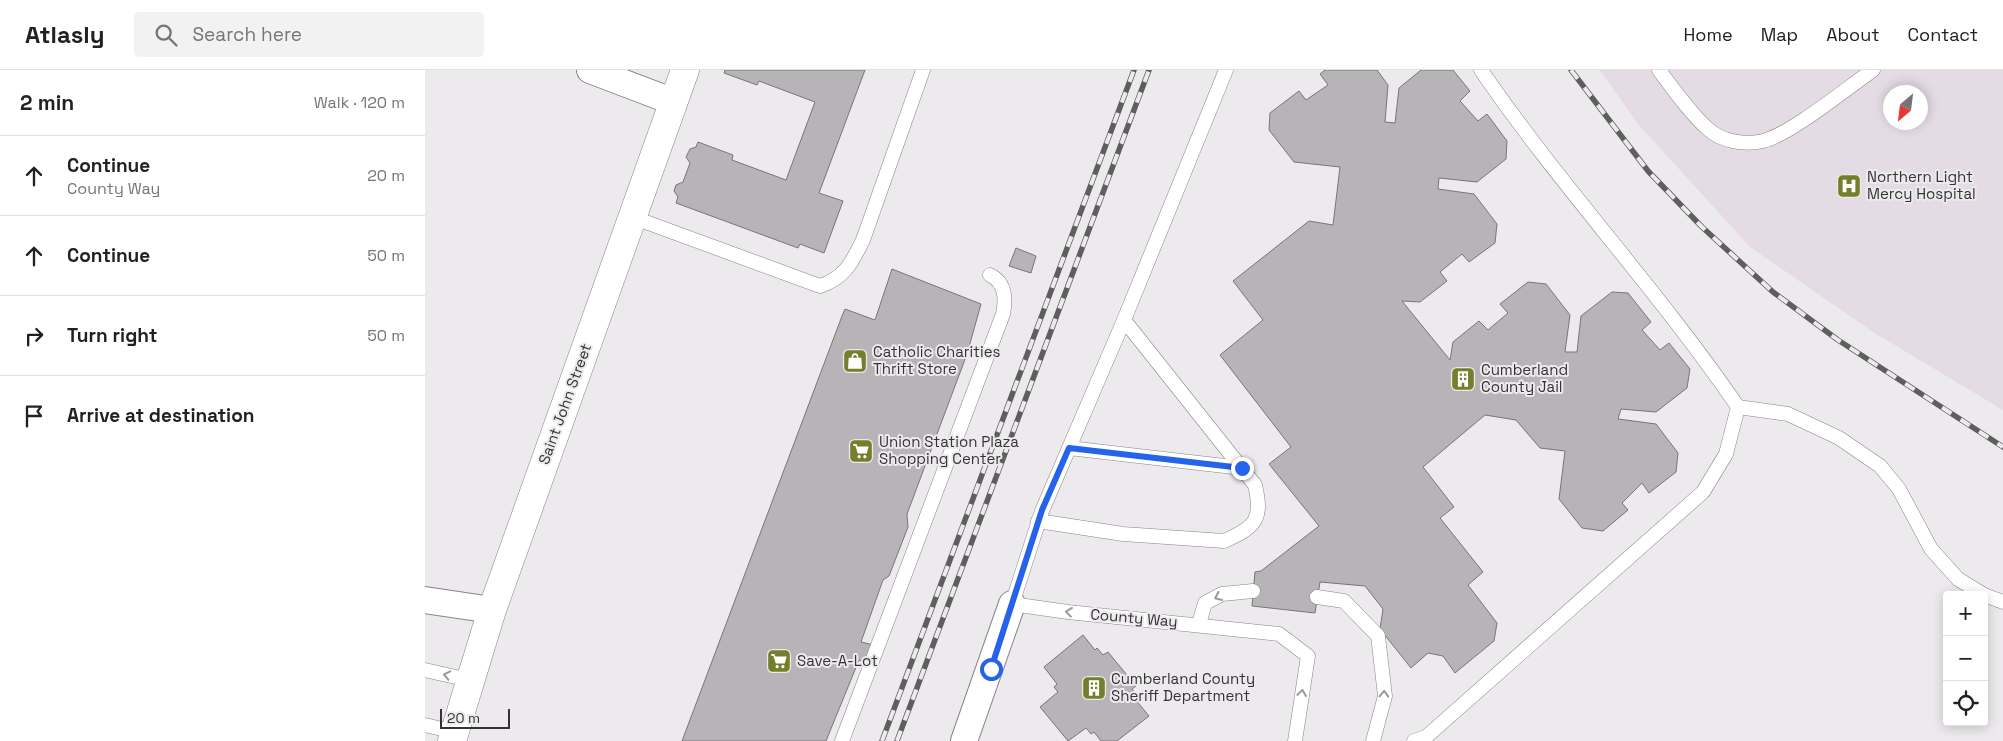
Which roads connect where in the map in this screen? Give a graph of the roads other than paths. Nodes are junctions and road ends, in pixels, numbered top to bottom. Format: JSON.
{"nodes":[{"id":1,"x":590,"y":70,"type":"edge"},
{"id":2,"x":685,"y":70,"type":"edge"},
{"id":3,"x":923,"y":70,"type":"edge"},
{"id":4,"x":1226,"y":70,"type":"edge"},
{"id":5,"x":1481,"y":70,"type":"edge"},
{"id":6,"x":1659,"y":70,"type":"edge"},
{"id":7,"x":1873,"y":70,"type":"edge"},
{"id":8,"x":673,"y":102,"type":"junction"},
{"id":9,"x":632,"y":217,"type":"junction"},
{"id":10,"x":990,"y":275,"type":"dead end"},
{"id":11,"x":1124,"y":320,"type":"junction"},
{"id":12,"x":1738,"y":406,"type":"junction"},
{"id":13,"x":1069,"y":448,"type":"junction"},
{"id":14,"x":1242,"y":468,"type":"junction"},
{"id":15,"x":1038,"y":521,"type":"junction"},
{"id":16,"x":1253,"y":591,"type":"dead end"},
{"id":17,"x":1977,"y":591,"type":"edge"},
{"id":18,"x":1988,"y":596,"type":"edge"},
{"id":19,"x":1317,"y":597,"type":"dead end"},
{"id":20,"x":425,"y":600,"type":"edge"},
{"id":21,"x":2003,"y":602,"type":"edge"},
{"id":22,"x":1012,"y":604,"type":"junction"},
{"id":23,"x":492,"y":610,"type":"junction"},
{"id":24,"x":1199,"y":624,"type":"junction"},
{"id":25,"x":425,"y":670,"type":"edge"},
{"id":26,"x":469,"y":680,"type":"junction"},
{"id":27,"x":425,"y":725,"type":"edge"},
{"id":28,"x":453,"y":737,"type":"edge"},
{"id":29,"x":842,"y":741,"type":"edge"},
{"id":30,"x":965,"y":741,"type":"edge"},
{"id":31,"x":1295,"y":741,"type":"edge"},
{"id":32,"x":1373,"y":741,"type":"edge"},
{"id":33,"x":1415,"y":741,"type":"edge"}],
"edges":[{"from":1,"to":8,"type":"street"},
{"from":2,"to":8,"type":"main road","name":"Saint John Street"},
{"from":3,"to":9,"type":"lane"},
{"from":4,"to":11,"type":"lane"},
{"from":5,"to":12,"type":"lane"},
{"from":6,"to":7,"type":"lane"},
{"from":8,"to":9,"type":"main road","name":"Saint John Street"},
{"from":9,"to":23,"type":"main road","name":"Saint John Street"},
{"from":10,"to":29,"type":"lane"},
{"from":11,"to":13,"type":"lane"},
{"from":11,"to":14,"type":"lane"},
{"from":12,"to":17,"type":"lane"},
{"from":12,"to":33,"type":"lane"},
{"from":13,"to":14,"type":"lane"},
{"from":13,"to":15,"type":"lane"},
{"from":14,"to":15,"type":"lane"},
{"from":15,"to":22,"type":"lane"},
{"from":16,"to":24,"type":"lane","one_way":true},
{"from":18,"to":21,"type":"lane"},
{"from":32,"to":19,"type":"lane","one_way":true},
{"from":20,"to":23,"type":"street"},
{"from":24,"to":22,"type":"lane","name":"County Way","one_way":true},
{"from":22,"to":30,"type":"street"},
{"from":23,"to":26,"type":"main road","name":"Saint John Street"},
{"from":31,"to":24,"type":"lane","name":"County Way","one_way":true},
{"from":26,"to":25,"type":"lane","one_way":true},
{"from":26,"to":28,"type":"main road","name":"Saint John Street"},
{"from":27,"to":28,"type":"lane"}]}
